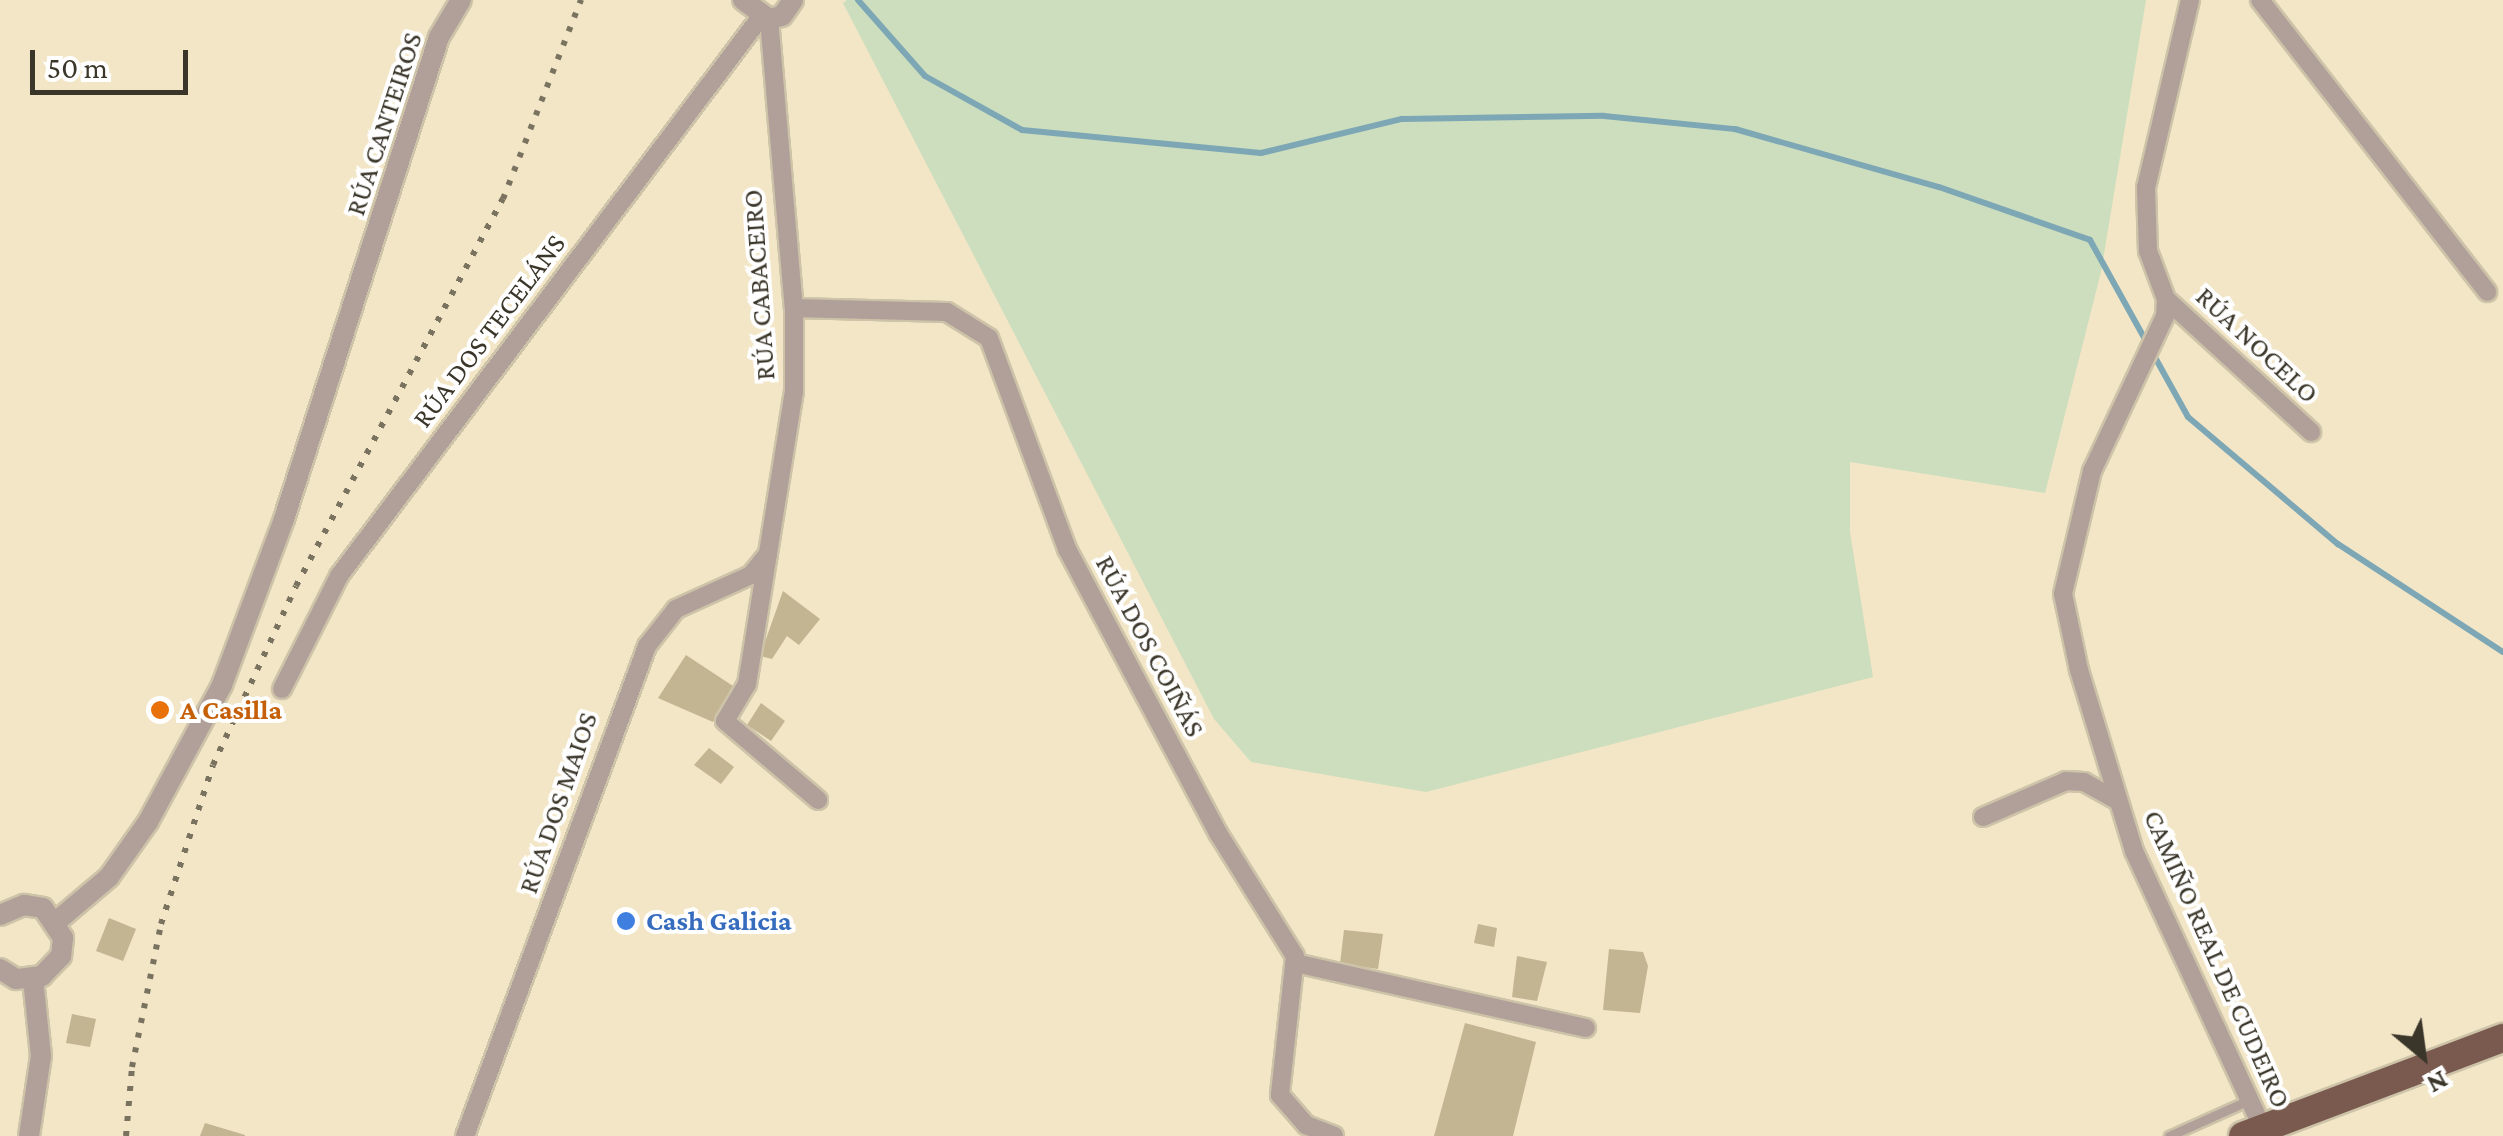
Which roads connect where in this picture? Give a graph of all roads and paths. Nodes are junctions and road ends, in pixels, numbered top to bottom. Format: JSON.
{"nodes":[{"id":1,"x":462,"y":0,"type":"edge"},
{"id":2,"x":744,"y":0,"type":"edge"},
{"id":3,"x":793,"y":0,"type":"edge"},
{"id":4,"x":2190,"y":0,"type":"edge"},
{"id":5,"x":2260,"y":0,"type":"edge"},
{"id":6,"x":764,"y":19,"type":"junction"},
{"id":7,"x":2486,"y":292,"type":"dead end"},
{"id":8,"x":2166,"y":298,"type":"junction"},
{"id":9,"x":794,"y":308,"type":"junction"},
{"id":10,"x":2311,"y":432,"type":"dead end"},
{"id":11,"x":774,"y":546,"type":"junction"},
{"id":12,"x":282,"y":689,"type":"dead end"},
{"id":13,"x":818,"y":800,"type":"dead end"},
{"id":14,"x":2116,"y":800,"type":"junction"},
{"id":15,"x":1983,"y":817,"type":"dead end"},
{"id":16,"x":0,"y":915,"type":"edge"},
{"id":17,"x":57,"y":920,"type":"junction"},
{"id":18,"x":1295,"y":963,"type":"junction"},
{"id":19,"x":0,"y":970,"type":"edge"},
{"id":20,"x":33,"y":979,"type":"junction"},
{"id":21,"x":1586,"y":1028,"type":"dead end"},
{"id":22,"x":2503,"y":1038,"type":"edge"},
{"id":23,"x":2255,"y":1124,"type":"edge"},
{"id":24,"x":29,"y":1136,"type":"edge"},
{"id":25,"x":466,"y":1136,"type":"edge"},
{"id":26,"x":1334,"y":1136,"type":"edge"},
{"id":27,"x":2169,"y":1136,"type":"edge"},
{"id":28,"x":2234,"y":1136,"type":"edge"}],
"edges":[{"from":1,"to":17,"type":"street","name":"RÚA CANTEIROS"},
{"from":2,"to":6,"type":"street"},
{"from":3,"to":6,"type":"street"},
{"from":4,"to":8,"type":"street"},
{"from":5,"to":7,"type":"street"},
{"from":6,"to":9,"type":"street","name":"RÚA CABACEIRO"},
{"from":6,"to":12,"type":"street","name":"RÚA DOS TECELÁNS"},
{"from":8,"to":10,"type":"street","name":"RÚA NOCELO"},
{"from":8,"to":14,"type":"street","name":"CAMIÑO REAL DE CUDEIRO"},
{"from":9,"to":11,"type":"street","name":"RÚA CABACEIRO"},
{"from":9,"to":18,"type":"street","name":"RÚA DOS COIÑÁS"},
{"from":11,"to":13,"type":"street","name":"RÚA CABACEIRO"},
{"from":11,"to":25,"type":"street","name":"RÚA DOS MAIOS"},
{"from":14,"to":15,"type":"street"},
{"from":14,"to":23,"type":"street","name":"CAMIÑO REAL DE CUDEIRO"},
{"from":16,"to":17,"type":"street"},
{"from":17,"to":20,"type":"street"},
{"from":18,"to":21,"type":"street"},
{"from":18,"to":26,"type":"street"},
{"from":19,"to":20,"type":"street"},
{"from":20,"to":24,"type":"street"},
{"from":22,"to":23,"type":"highway"},
{"from":23,"to":27,"type":"lane"},
{"from":23,"to":28,"type":"highway"}]}
